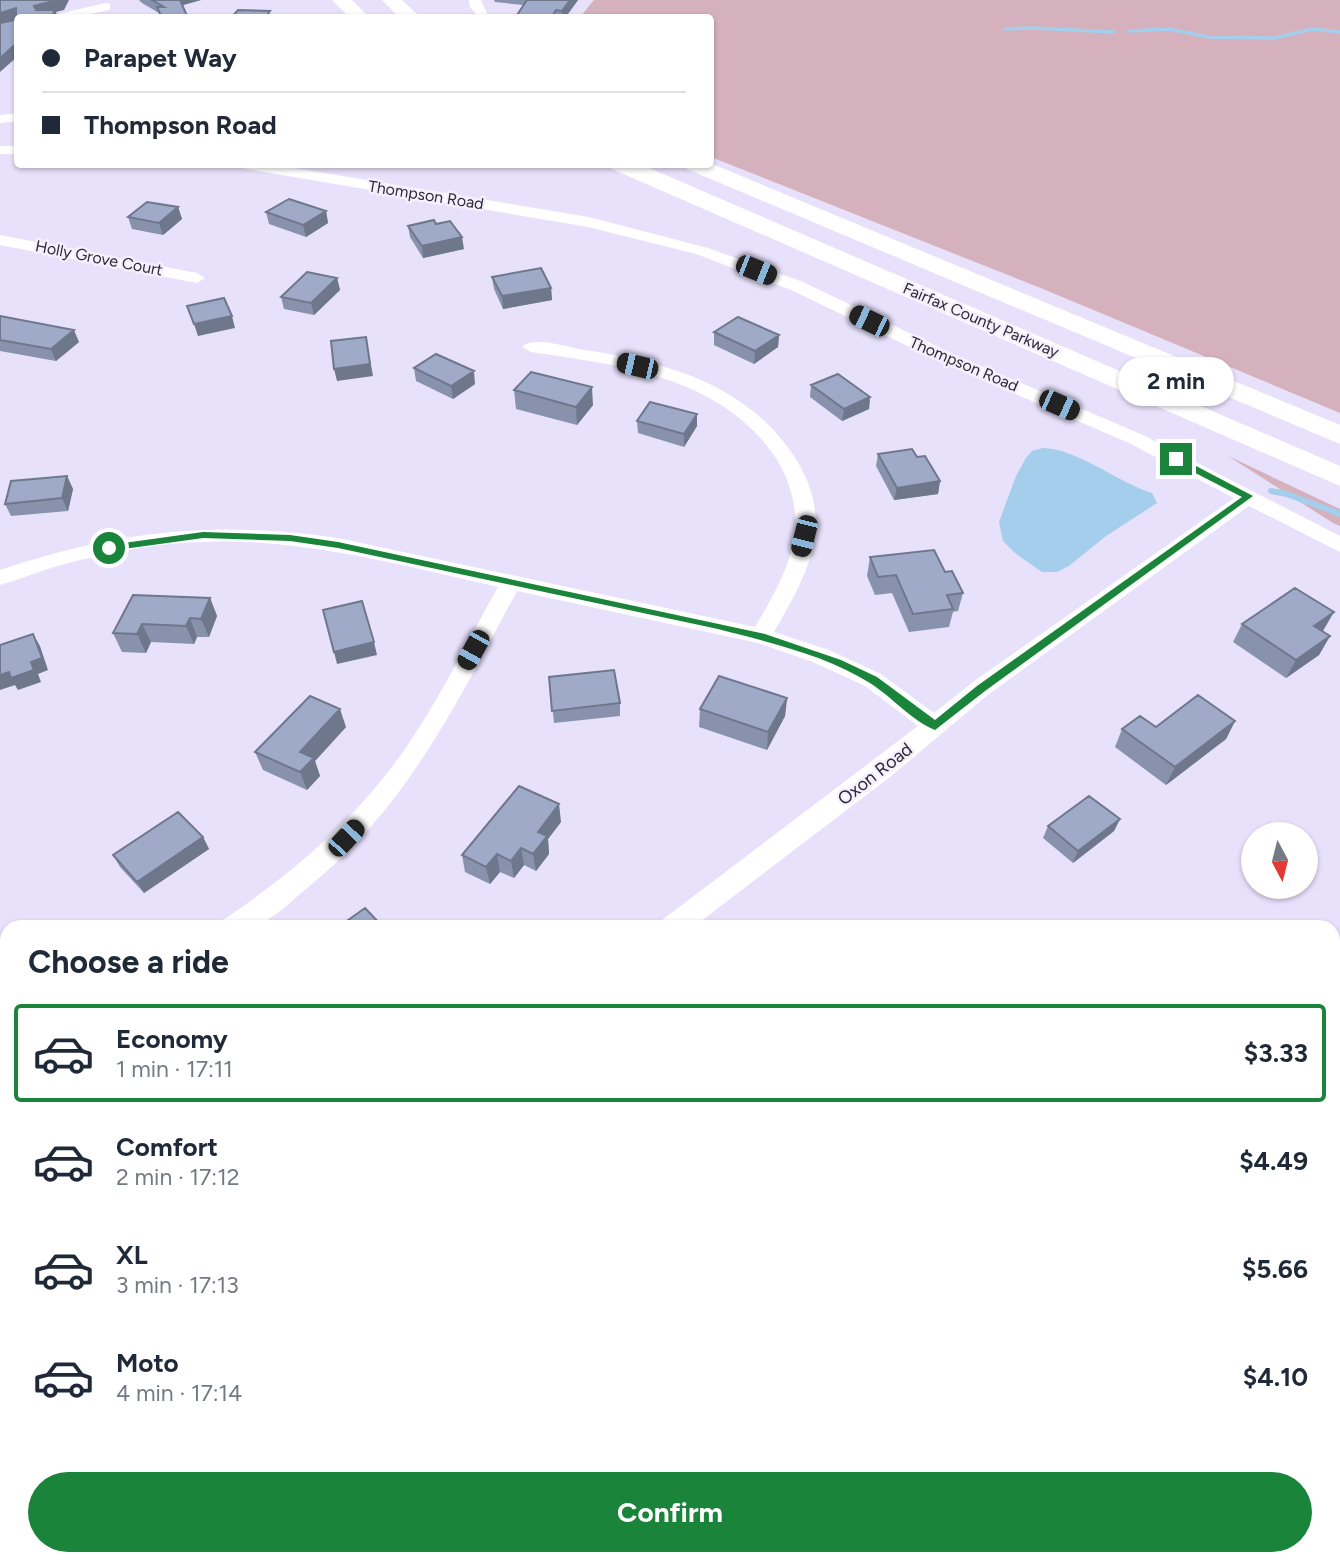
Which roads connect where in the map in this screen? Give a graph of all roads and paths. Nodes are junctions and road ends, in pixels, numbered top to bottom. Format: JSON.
{"nodes":[{"id":1,"x":341,"y":0,"type":"edge"},
{"id":2,"x":391,"y":0,"type":"edge"},
{"id":3,"x":103,"y":3,"type":"edge"},
{"id":4,"x":61,"y":14,"type":"edge"},
{"id":5,"x":357,"y":14,"type":"edge"},
{"id":6,"x":407,"y":14,"type":"edge"},
{"id":7,"x":265,"y":168,"type":"edge"},
{"id":8,"x":629,"y":168,"type":"edge"},
{"id":9,"x":705,"y":168,"type":"edge"},
{"id":10,"x":0,"y":240,"type":"edge"},
{"id":11,"x":197,"y":278,"type":"dead end"},
{"id":12,"x":531,"y":347,"type":"dead end"},
{"id":13,"x":1340,"y":435,"type":"edge"},
{"id":14,"x":1340,"y":477,"type":"edge"},
{"id":15,"x":1249,"y":496,"type":"junction"},
{"id":16,"x":1340,"y":545,"type":"edge"},
{"id":17,"x":0,"y":578,"type":"edge"},
{"id":18,"x":511,"y":582,"type":"junction"},
{"id":19,"x":761,"y":636,"type":"junction"},
{"id":20,"x":935,"y":726,"type":"junction"},
{"id":21,"x":243,"y":920,"type":"edge"},
{"id":22,"x":682,"y":920,"type":"edge"}],
"edges":[{"from":1,"to":5,"type":"highway"},
{"from":2,"to":6,"type":"highway"},
{"from":3,"to":4,"type":"street"},
{"from":7,"to":15,"type":"street","name":"Thompson Road"},
{"from":8,"to":14,"type":"highway","name":"Fairfax County Parkway"},
{"from":9,"to":13,"type":"highway","name":"Fairfax County Parkway"},
{"from":10,"to":11,"type":"street","name":"Holly Grove Court"},
{"from":12,"to":19,"type":"street"},
{"from":15,"to":16,"type":"street","name":"Thompson Road"},
{"from":15,"to":20,"type":"street","name":"Oxon Road"},
{"from":17,"to":18,"type":"street"},
{"from":18,"to":19,"type":"street"},
{"from":18,"to":21,"type":"street"},
{"from":19,"to":20,"type":"street"},
{"from":20,"to":22,"type":"street","name":"Oxon Road"}]}
